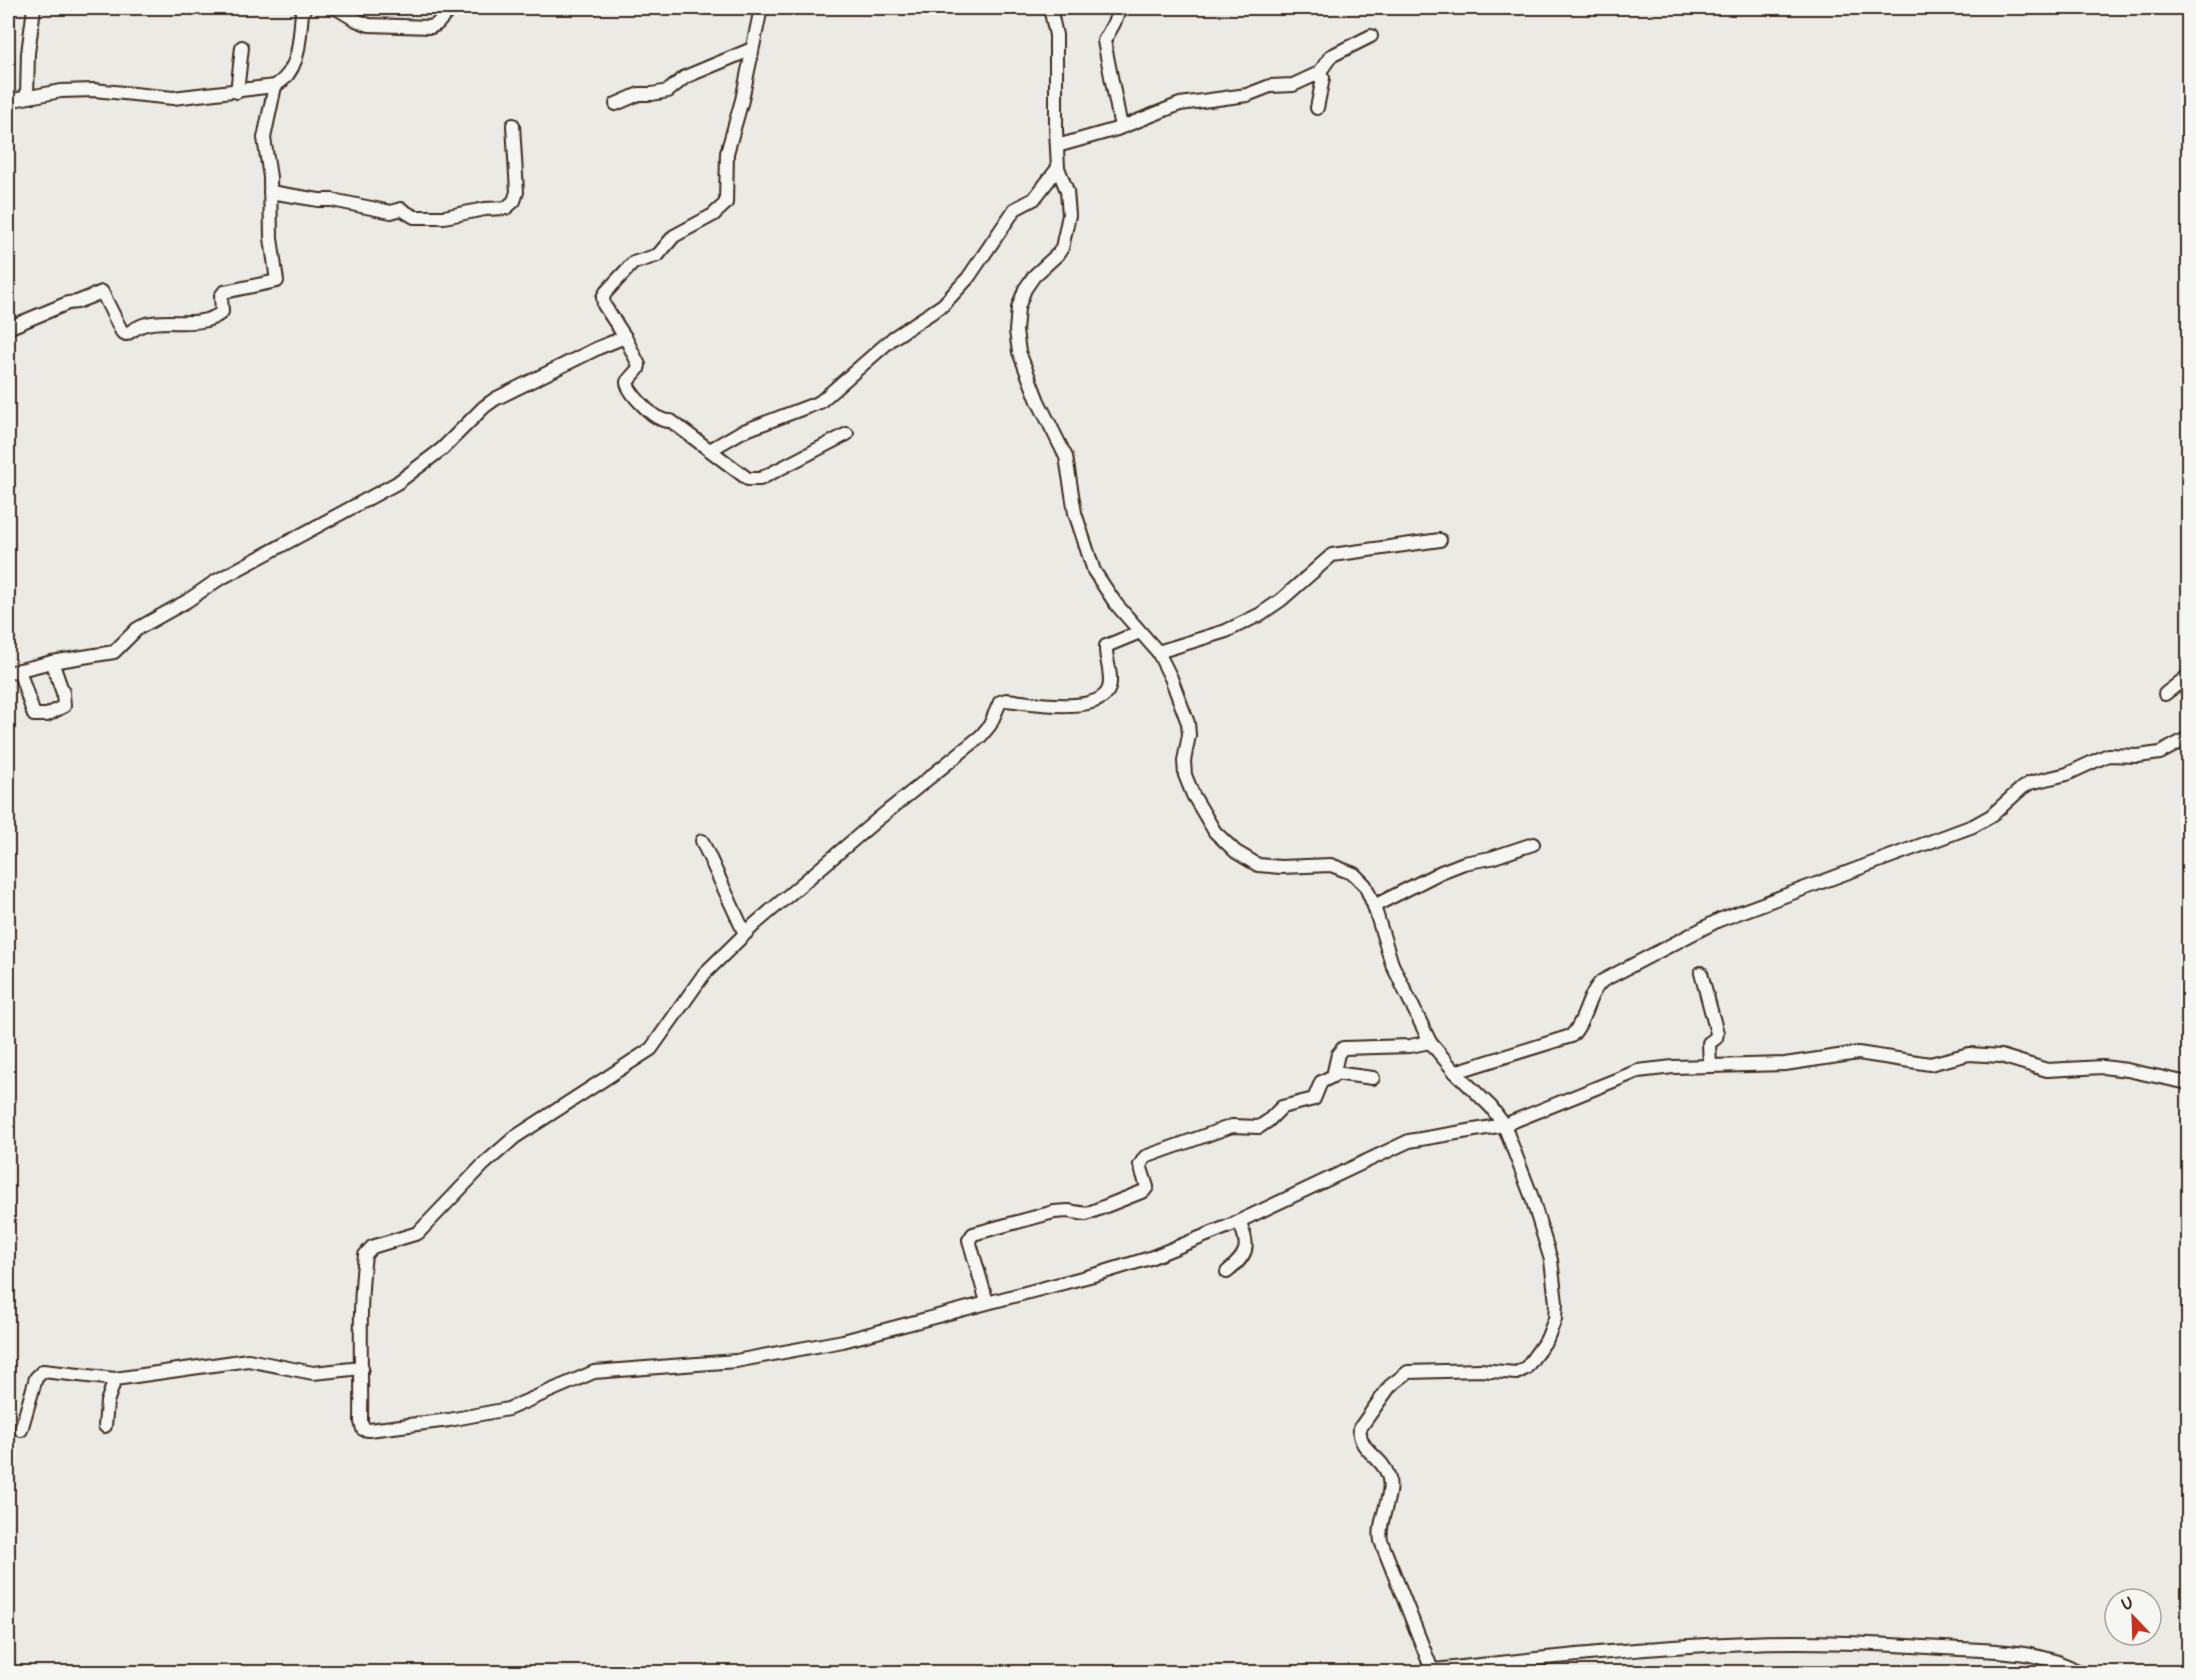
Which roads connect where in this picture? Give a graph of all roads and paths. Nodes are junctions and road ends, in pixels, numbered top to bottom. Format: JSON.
{"nodes":[{"id":1,"x":34,"y":8,"type":"edge"},
{"id":2,"x":305,"y":8,"type":"edge"},
{"id":3,"x":336,"y":8,"type":"edge"},
{"id":4,"x":451,"y":8,"type":"edge"},
{"id":5,"x":761,"y":8,"type":"edge"},
{"id":6,"x":1050,"y":8,"type":"edge"},
{"id":7,"x":1120,"y":8,"type":"edge"},
{"id":8,"x":1371,"y":36,"type":"dead end"},
{"id":9,"x":242,"y":47,"type":"dead end"},
{"id":10,"x":752,"y":49,"type":"junction"},
{"id":11,"x":1319,"y":73,"type":"junction"},
{"id":12,"x":275,"y":86,"type":"junction"},
{"id":13,"x":237,"y":92,"type":"junction"},
{"id":14,"x":27,"y":97,"type":"junction"},
{"id":15,"x":8,"y":101,"type":"edge"},
{"id":16,"x":616,"y":104,"type":"dead end"},
{"id":17,"x":1317,"y":108,"type":"dead end"},
{"id":18,"x":513,"y":125,"type":"dead end"},
{"id":19,"x":1122,"y":127,"type":"junction"},
{"id":20,"x":1057,"y":146,"type":"junction"},
{"id":21,"x":1058,"y":168,"type":"junction"},
{"id":22,"x":270,"y":192,"type":"junction"},
{"id":23,"x":8,"y":328,"type":"edge"},
{"id":24,"x":625,"y":337,"type":"junction"},
{"id":25,"x":848,"y":434,"type":"dead end"},
{"id":26,"x":710,"y":450,"type":"junction"},
{"id":27,"x":1440,"y":540,"type":"dead end"},
{"id":28,"x":1140,"y":632,"type":"junction"},
{"id":29,"x":1158,"y":652,"type":"junction"},
{"id":30,"x":52,"y":662,"type":"junction"},
{"id":31,"x":13,"y":671,"type":"edge"},
{"id":32,"x":2188,"y":676,"type":"edge"},
{"id":33,"x":2165,"y":694,"type":"dead end"},
{"id":34,"x":2188,"y":738,"type":"edge"},
{"id":35,"x":702,"y":841,"type":"dead end"},
{"id":36,"x":1533,"y":844,"type":"dead end"},
{"id":37,"x":1374,"y":906,"type":"junction"},
{"id":38,"x":745,"y":934,"type":"junction"},
{"id":39,"x":1701,"y":973,"type":"dead end"},
{"id":40,"x":1430,"y":1042,"type":"junction"},
{"id":41,"x":1710,"y":1066,"type":"junction"},
{"id":42,"x":1455,"y":1072,"type":"junction"},
{"id":43,"x":1334,"y":1074,"type":"junction"},
{"id":44,"x":1373,"y":1078,"type":"dead end"},
{"id":45,"x":2188,"y":1083,"type":"edge"},
{"id":46,"x":1504,"y":1125,"type":"junction"},
{"id":47,"x":1239,"y":1222,"type":"junction"},
{"id":48,"x":1227,"y":1272,"type":"dead end"},
{"id":49,"x":987,"y":1302,"type":"junction"},
{"id":50,"x":362,"y":1368,"type":"junction"},
{"id":51,"x":115,"y":1379,"type":"junction"},
{"id":52,"x":105,"y":1426,"type":"dead end"},
{"id":53,"x":21,"y":1430,"type":"dead end"},
{"id":54,"x":1431,"y":1671,"type":"edge"},
{"id":55,"x":2079,"y":1672,"type":"edge"}],
"edges":[{"from":1,"to":14,"type":"street"},
{"from":2,"to":12,"type":"street"},
{"from":3,"to":4,"type":"street"},
{"from":5,"to":10,"type":"street"},
{"from":6,"to":20,"type":"street"},
{"from":7,"to":19,"type":"street"},
{"from":8,"to":11,"type":"street"},
{"from":9,"to":13,"type":"street"},
{"from":10,"to":16,"type":"street"},
{"from":10,"to":24,"type":"street"},
{"from":11,"to":17,"type":"street"},
{"from":11,"to":19,"type":"street"},
{"from":12,"to":13,"type":"street"},
{"from":12,"to":22,"type":"street"},
{"from":13,"to":14,"type":"street"},
{"from":14,"to":15,"type":"street"},
{"from":18,"to":22,"type":"street"},
{"from":19,"to":20,"type":"street"},
{"from":20,"to":21,"type":"street"},
{"from":21,"to":26,"type":"street"},
{"from":21,"to":28,"type":"street"},
{"from":22,"to":23,"type":"street"},
{"from":24,"to":26,"type":"street"},
{"from":24,"to":30,"type":"street"},
{"from":25,"to":26,"type":"street"},
{"from":27,"to":29,"type":"street"},
{"from":28,"to":29,"type":"street"},
{"from":28,"to":38,"type":"street"},
{"from":29,"to":37,"type":"street"},
{"from":30,"to":31,"type":"street"},
{"from":30,"to":31,"type":"street"},
{"from":32,"to":33,"type":"street"},
{"from":34,"to":42,"type":"street"},
{"from":35,"to":38,"type":"street"},
{"from":36,"to":37,"type":"street"},
{"from":37,"to":40,"type":"street"},
{"from":38,"to":50,"type":"street"},
{"from":39,"to":41,"type":"street"},
{"from":40,"to":42,"type":"street"},
{"from":40,"to":43,"type":"street"},
{"from":41,"to":45,"type":"street"},
{"from":41,"to":46,"type":"street"},
{"from":42,"to":46,"type":"street"},
{"from":43,"to":44,"type":"street"},
{"from":43,"to":49,"type":"street"},
{"from":46,"to":47,"type":"street"},
{"from":46,"to":54,"type":"street"},
{"from":47,"to":48,"type":"street"},
{"from":47,"to":49,"type":"street"},
{"from":49,"to":50,"type":"street"},
{"from":50,"to":51,"type":"street"},
{"from":51,"to":52,"type":"street"},
{"from":51,"to":53,"type":"street"},
{"from":54,"to":55,"type":"street"}]}
